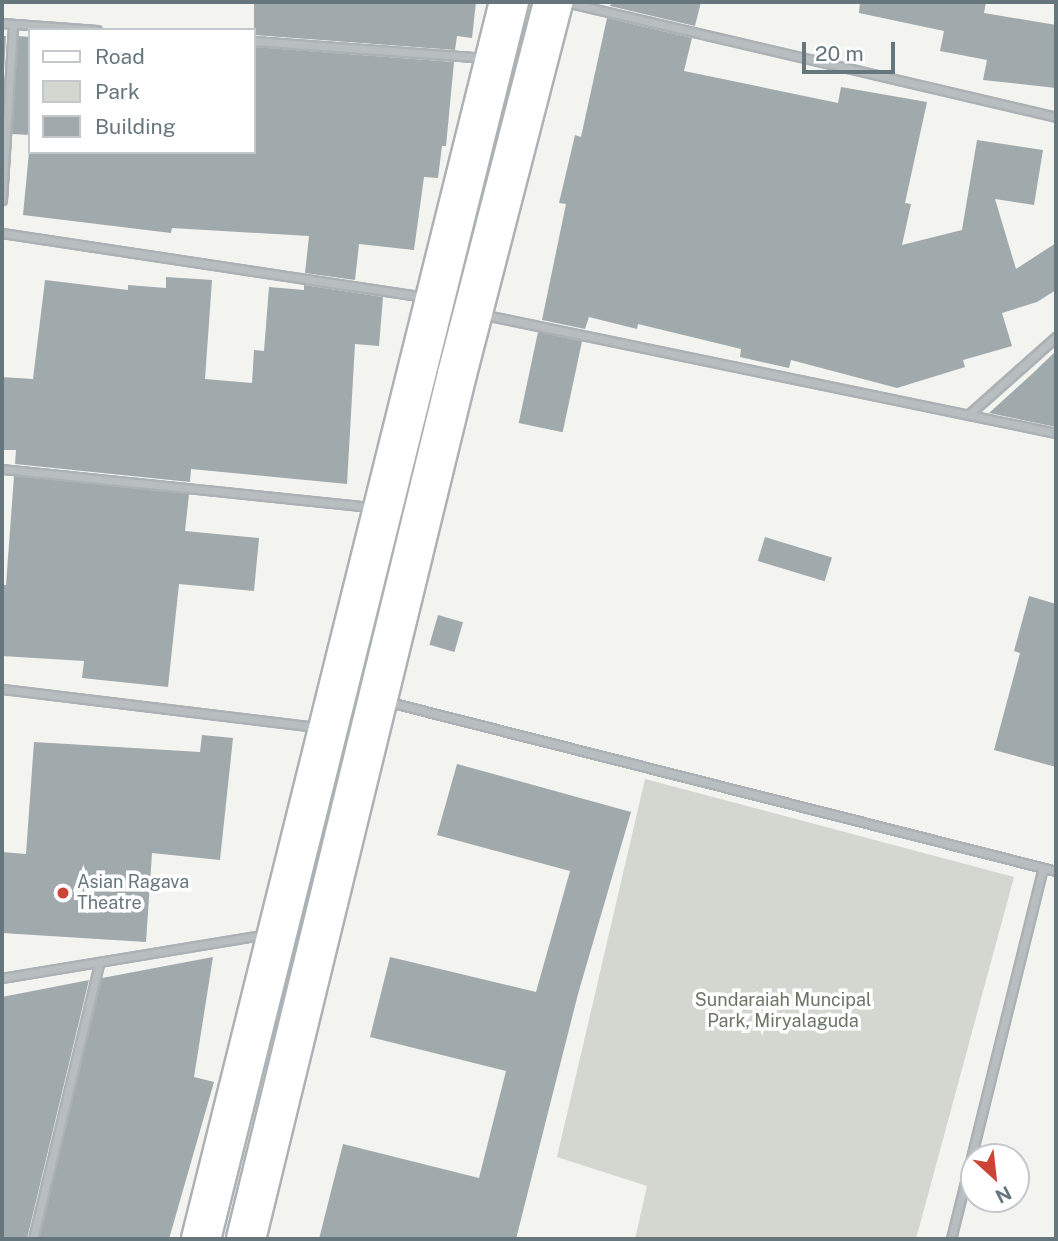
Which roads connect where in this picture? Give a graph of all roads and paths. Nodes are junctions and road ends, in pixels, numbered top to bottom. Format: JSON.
{"nodes":[{"id":1,"x":509,"y":2,"type":"edge"},
{"id":2,"x":553,"y":2,"type":"edge"},
{"id":3,"x":565,"y":2,"type":"edge"},
{"id":4,"x":2,"y":23,"type":"edge"},
{"id":5,"x":13,"y":24,"type":"junction"},
{"id":6,"x":69,"y":28,"type":"edge"},
{"id":7,"x":256,"y":41,"type":"edge"},
{"id":8,"x":495,"y":59,"type":"junction"},
{"id":9,"x":1056,"y":117,"type":"edge"},
{"id":10,"x":2,"y":200,"type":"edge"},
{"id":11,"x":2,"y":233,"type":"edge"},
{"id":12,"x":454,"y":306,"type":"junction"},
{"id":13,"x":1056,"y":337,"type":"edge"},
{"id":14,"x":968,"y":415,"type":"junction"},
{"id":15,"x":1056,"y":433,"type":"edge"},
{"id":16,"x":2,"y":469,"type":"edge"},
{"id":17,"x":383,"y":508,"type":"junction"},
{"id":18,"x":2,"y":689,"type":"edge"},
{"id":19,"x":358,"y":693,"type":"junction"},
{"id":20,"x":327,"y":728,"type":"junction"},
{"id":21,"x":1043,"y":868,"type":"junction"},
{"id":22,"x":1056,"y":872,"type":"edge"},
{"id":23,"x":299,"y":934,"type":"junction"},
{"id":24,"x":99,"y":964,"type":"junction"},
{"id":25,"x":2,"y":978,"type":"edge"},
{"id":26,"x":33,"y":1239,"type":"edge"},
{"id":27,"x":201,"y":1239,"type":"edge"},
{"id":28,"x":246,"y":1239,"type":"edge"},
{"id":29,"x":951,"y":1239,"type":"edge"}],
"edges":[{"from":1,"to":8,"type":"main road"},
{"from":2,"to":12,"type":"main road"},
{"from":3,"to":9,"type":"street"},
{"from":4,"to":5,"type":"street"},
{"from":5,"to":6,"type":"street"},
{"from":5,"to":10,"type":"street"},
{"from":7,"to":8,"type":"street"},
{"from":8,"to":12,"type":"main road"},
{"from":11,"to":12,"type":"street"},
{"from":12,"to":14,"type":"street"},
{"from":12,"to":17,"type":"main road"},
{"from":12,"to":19,"type":"main road"},
{"from":13,"to":14,"type":"street"},
{"from":14,"to":15,"type":"street"},
{"from":16,"to":17,"type":"street"},
{"from":17,"to":19,"type":"main road"},
{"from":18,"to":20,"type":"street"},
{"from":19,"to":20,"type":"main road"},
{"from":19,"to":21,"type":"street"},
{"from":19,"to":23,"type":"main road"},
{"from":20,"to":23,"type":"main road"},
{"from":21,"to":22,"type":"street"},
{"from":21,"to":29,"type":"street"},
{"from":23,"to":24,"type":"street"},
{"from":23,"to":27,"type":"main road"},
{"from":23,"to":28,"type":"main road"},
{"from":24,"to":25,"type":"street"},
{"from":24,"to":26,"type":"street"}]}
